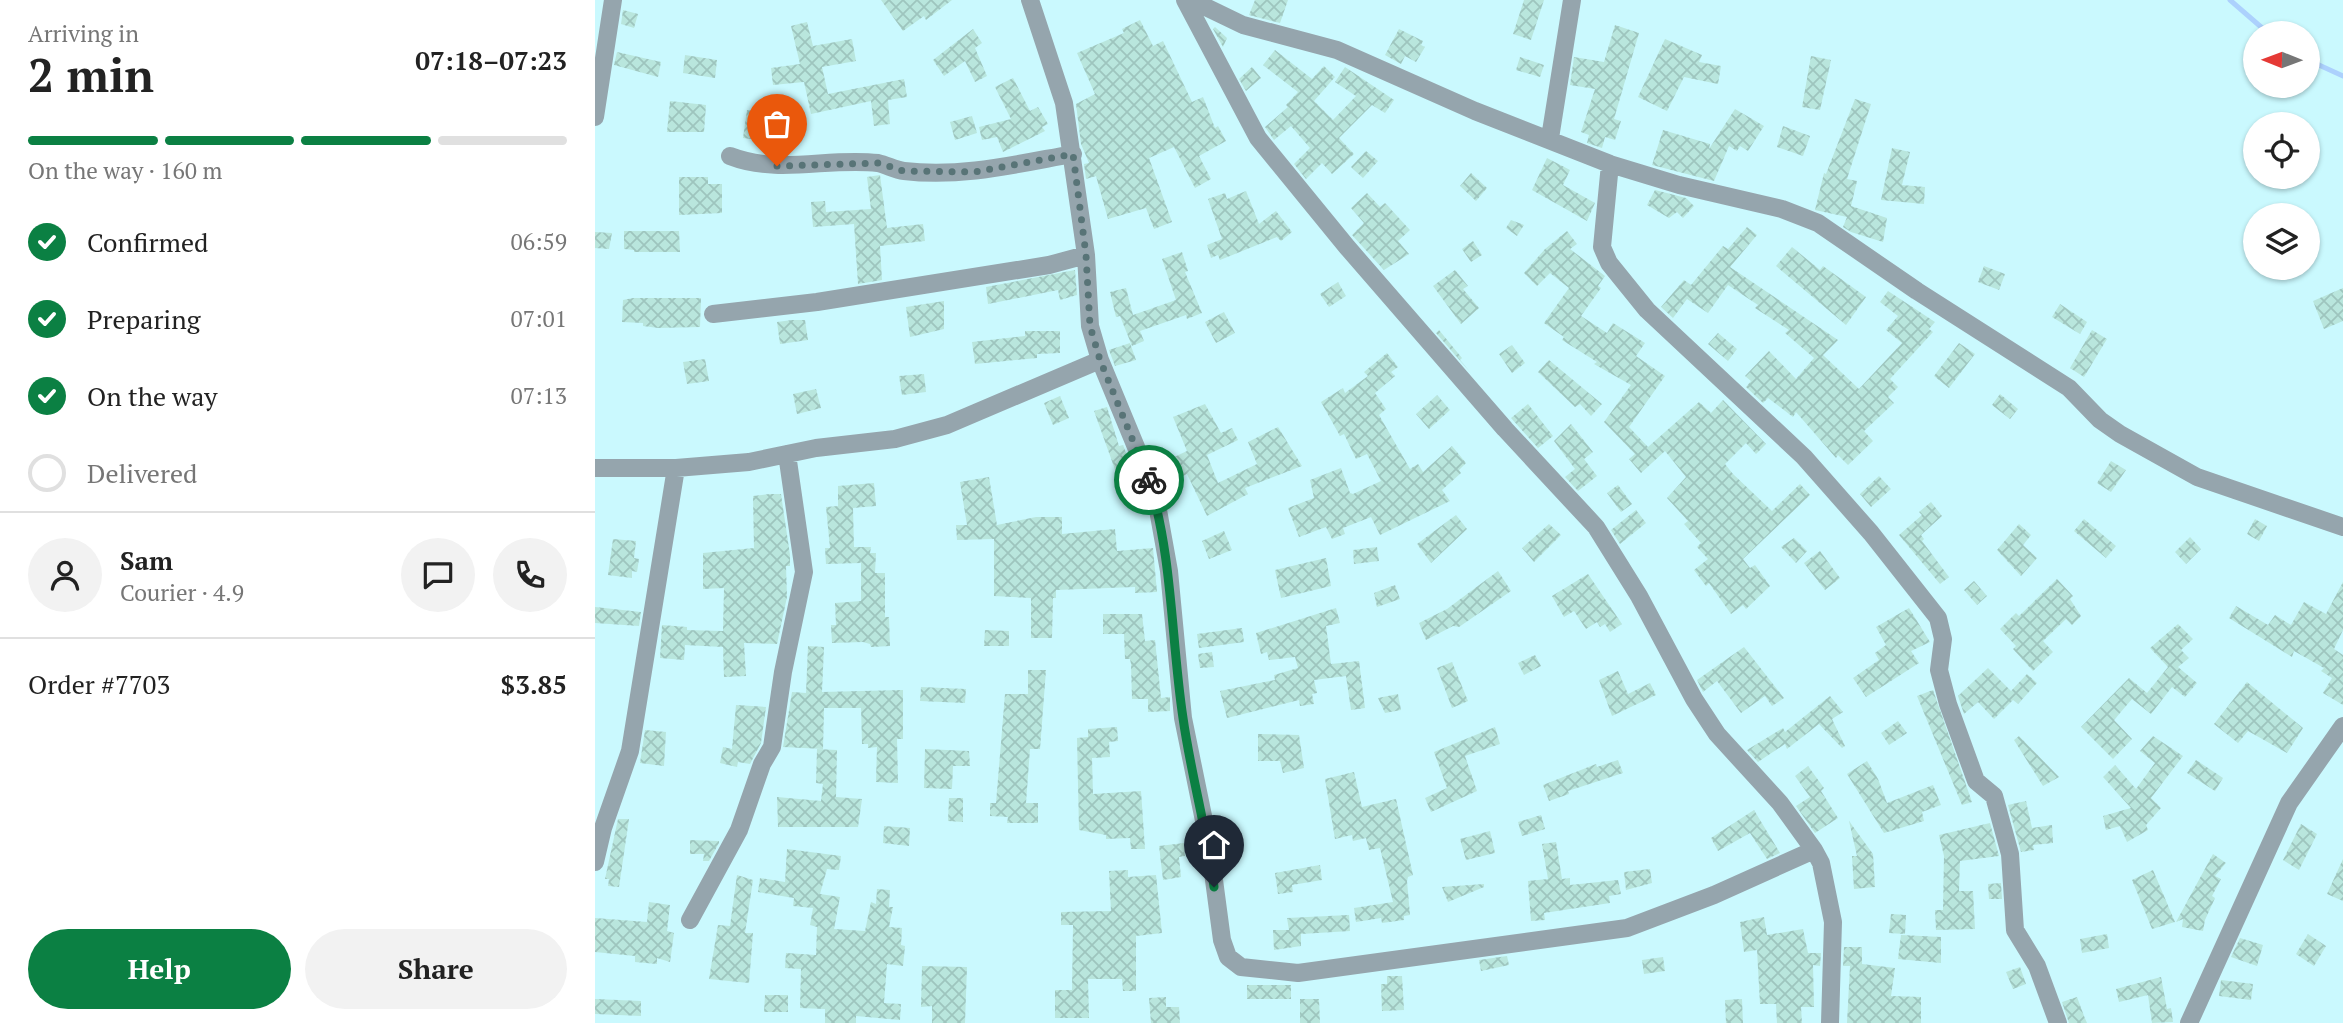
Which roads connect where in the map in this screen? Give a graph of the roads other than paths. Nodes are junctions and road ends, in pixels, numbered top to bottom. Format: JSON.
{"nodes":[{"id":1,"x":613,"y":0,"type":"edge"},
{"id":2,"x":1030,"y":0,"type":"edge"},
{"id":3,"x":1185,"y":0,"type":"edge"},
{"id":4,"x":1191,"y":0,"type":"edge"},
{"id":5,"x":1572,"y":0,"type":"edge"},
{"id":6,"x":595,"y":117,"type":"edge"},
{"id":7,"x":1550,"y":138,"type":"junction"},
{"id":8,"x":1073,"y":154,"type":"junction"},
{"id":9,"x":730,"y":156,"type":"dead end"},
{"id":10,"x":1611,"y":164,"type":"junction"},
{"id":11,"x":1086,"y":255,"type":"junction"},
{"id":12,"x":713,"y":314,"type":"dead end"},
{"id":13,"x":1100,"y":360,"type":"junction"},
{"id":14,"x":787,"y":454,"type":"junction"},
{"id":15,"x":595,"y":468,"type":"edge"},
{"id":16,"x":676,"y":468,"type":"junction"},
{"id":17,"x":2343,"y":527,"type":"edge"},
{"id":18,"x":2343,"y":726,"type":"edge"},
{"id":19,"x":1814,"y":850,"type":"junction"},
{"id":20,"x":595,"y":862,"type":"edge"},
{"id":21,"x":690,"y":920,"type":"dead end"},
{"id":22,"x":1830,"y":1023,"type":"edge"},
{"id":23,"x":2058,"y":1023,"type":"edge"},
{"id":24,"x":2189,"y":1023,"type":"edge"}],
"edges":[{"from":1,"to":6,"type":"street"},
{"from":2,"to":8,"type":"street"},
{"from":3,"to":19,"type":"street"},
{"from":4,"to":7,"type":"street"},
{"from":5,"to":7,"type":"street"},
{"from":7,"to":10,"type":"street"},
{"from":8,"to":9,"type":"street"},
{"from":8,"to":11,"type":"street"},
{"from":10,"to":17,"type":"street"},
{"from":10,"to":23,"type":"street"},
{"from":11,"to":12,"type":"street"},
{"from":11,"to":13,"type":"street"},
{"from":13,"to":14,"type":"street"},
{"from":13,"to":19,"type":"street"},
{"from":14,"to":16,"type":"street"},
{"from":14,"to":21,"type":"street"},
{"from":15,"to":16,"type":"street"},
{"from":16,"to":20,"type":"street"},
{"from":18,"to":24,"type":"street"},
{"from":19,"to":22,"type":"street"}]}
